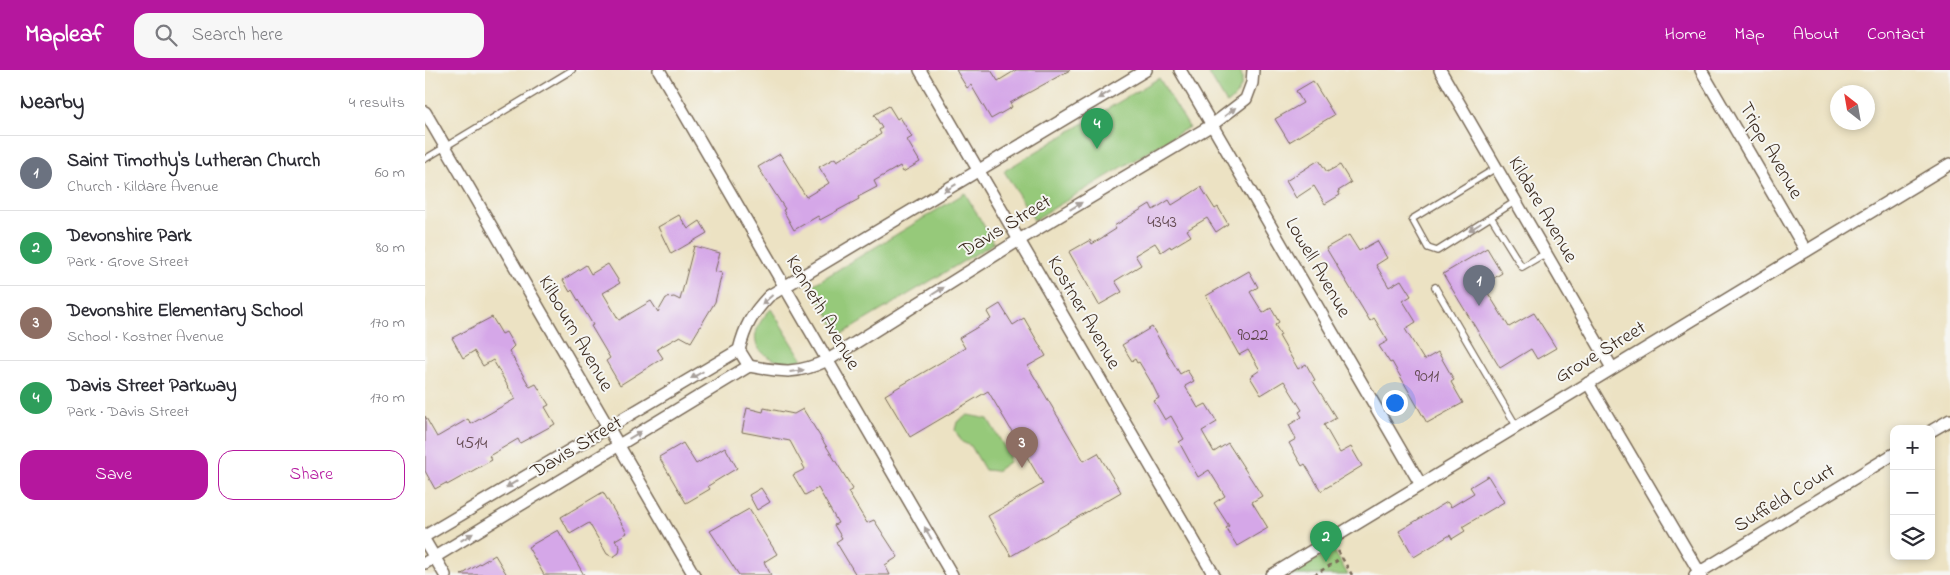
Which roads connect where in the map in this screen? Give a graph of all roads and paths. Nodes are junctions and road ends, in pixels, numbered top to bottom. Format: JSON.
{"nodes":[{"id":1,"x":572,"y":70,"type":"edge"},
{"id":2,"x":659,"y":70,"type":"edge"},
{"id":3,"x":920,"y":70,"type":"edge"},
{"id":4,"x":1146,"y":70,"type":"edge"},
{"id":5,"x":1180,"y":70,"type":"edge"},
{"id":6,"x":1253,"y":70,"type":"edge"},
{"id":7,"x":1440,"y":70,"type":"edge"},
{"id":8,"x":1701,"y":70,"type":"edge"},
{"id":9,"x":425,"y":112,"type":"edge"},
{"id":10,"x":1212,"y":125,"type":"junction"},
{"id":11,"x":446,"y":146,"type":"junction"},
{"id":12,"x":425,"y":159,"type":"edge"},
{"id":13,"x":1950,"y":164,"type":"edge"},
{"id":14,"x":1496,"y":168,"type":"junction"},
{"id":15,"x":979,"y":171,"type":"junction"},
{"id":16,"x":1516,"y":201,"type":"junction"},
{"id":17,"x":1491,"y":217,"type":"junction"},
{"id":18,"x":1019,"y":240,"type":"junction"},
{"id":19,"x":1806,"y":251,"type":"junction"},
{"id":20,"x":1546,"y":253,"type":"junction"},
{"id":21,"x":785,"y":287,"type":"junction"},
{"id":22,"x":1435,"y":287,"type":"dead end"},
{"id":23,"x":739,"y":350,"type":"junction"},
{"id":24,"x":827,"y":360,"type":"junction"},
{"id":25,"x":749,"y":366,"type":"junction"},
{"id":26,"x":1613,"y":368,"type":"junction"},
{"id":27,"x":1589,"y":383,"type":"junction"},
{"id":28,"x":1950,"y":420,"type":"edge"},
{"id":29,"x":1517,"y":426,"type":"junction"},
{"id":30,"x":607,"y":427,"type":"junction"},
{"id":31,"x":1935,"y":429,"type":"edge"},
{"id":32,"x":618,"y":445,"type":"junction"},
{"id":33,"x":1890,"y":456,"type":"edge"},
{"id":34,"x":1421,"y":485,"type":"junction"},
{"id":35,"x":425,"y":536,"type":"edge"},
{"id":36,"x":425,"y":541,"type":"edge"},
{"id":37,"x":1337,"y":549,"type":"dead end"},
{"id":38,"x":1343,"y":558,"type":"junction"},
{"id":39,"x":430,"y":560,"type":"edge"},
{"id":40,"x":1699,"y":574,"type":"edge"},
{"id":41,"x":445,"y":575,"type":"edge"},
{"id":42,"x":694,"y":575,"type":"edge"},
{"id":43,"x":952,"y":575,"type":"edge"},
{"id":44,"x":1214,"y":575,"type":"edge"},
{"id":45,"x":1272,"y":575,"type":"edge"},
{"id":46,"x":1314,"y":575,"type":"edge"},
{"id":47,"x":1352,"y":575,"type":"edge"}],
"edges":[{"from":1,"to":11,"type":"lane"},
{"from":2,"to":21,"type":"street","name":"Kenneth Avenue"},
{"from":3,"to":15,"type":"street","name":"Kostner Avenue"},
{"from":4,"to":15,"type":"street","one_way":true},
{"from":5,"to":10,"type":"street","name":"Lowell Avenue"},
{"from":10,"to":6,"type":"street","name":"Davis Street","one_way":true},
{"from":7,"to":14,"type":"street","name":"Kildare Avenue"},
{"from":8,"to":19,"type":"street","name":"Tripp Avenue"},
{"from":9,"to":11,"type":"street","name":"Kilbourn Avenue"},
{"from":18,"to":10,"type":"street","name":"Davis Street","one_way":true},
{"from":10,"to":34,"type":"street","name":"Lowell Avenue"},
{"from":11,"to":12,"type":"lane"},
{"from":11,"to":30,"type":"street","name":"Kilbourn Avenue"},
{"from":13,"to":19,"type":"street","name":"Grove Street"},
{"from":14,"to":16,"type":"street","name":"Kildare Avenue"},
{"from":17,"to":14,"type":"lane","one_way":true},
{"from":15,"to":18,"type":"street","name":"Kostner Avenue"},
{"from":15,"to":21,"type":"street","one_way":true},
{"from":16,"to":17,"type":"lane"},
{"from":16,"to":20,"type":"street","name":"Kildare Avenue"},
{"from":17,"to":20,"type":"lane"},
{"from":24,"to":18,"type":"street","name":"Davis Street","one_way":true},
{"from":18,"to":44,"type":"street","name":"Kostner Avenue"},
{"from":19,"to":26,"type":"street","name":"Grove Street"},
{"from":20,"to":26,"type":"street","name":"Kildare Avenue"},
{"from":21,"to":23,"type":"street","one_way":true},
{"from":21,"to":24,"type":"street","name":"Kenneth Avenue"},
{"from":22,"to":29,"type":"lane"},
{"from":23,"to":25,"type":"street"},
{"from":23,"to":30,"type":"street","name":"Davis Street","one_way":true},
{"from":25,"to":24,"type":"street","name":"Davis Street","one_way":true},
{"from":43,"to":24,"type":"street","name":"Kenneth Avenue","one_way":true},
{"from":32,"to":25,"type":"street","name":"Davis Street","one_way":true},
{"from":26,"to":27,"type":"street","name":"Grove Street"},
{"from":27,"to":29,"type":"street","name":"Grove Street"},
{"from":27,"to":40,"type":"street"},
{"from":28,"to":31,"type":"street"},
{"from":29,"to":34,"type":"street","name":"Grove Street"},
{"from":30,"to":32,"type":"street","name":"Kilbourn Avenue"},
{"from":30,"to":35,"type":"street","name":"Davis Street","one_way":true},
{"from":39,"to":32,"type":"street","name":"Davis Street","one_way":true},
{"from":32,"to":42,"type":"street","name":"Kilbourn Avenue"},
{"from":33,"to":40,"type":"street","name":"Suffield Court"},
{"from":34,"to":45,"type":"street","name":"Grove Street"},
{"from":36,"to":39,"type":"street"},
{"from":37,"to":38,"type":"path"},
{"from":38,"to":46,"type":"path"},
{"from":38,"to":47,"type":"path"},
{"from":39,"to":41,"type":"street"}]}
